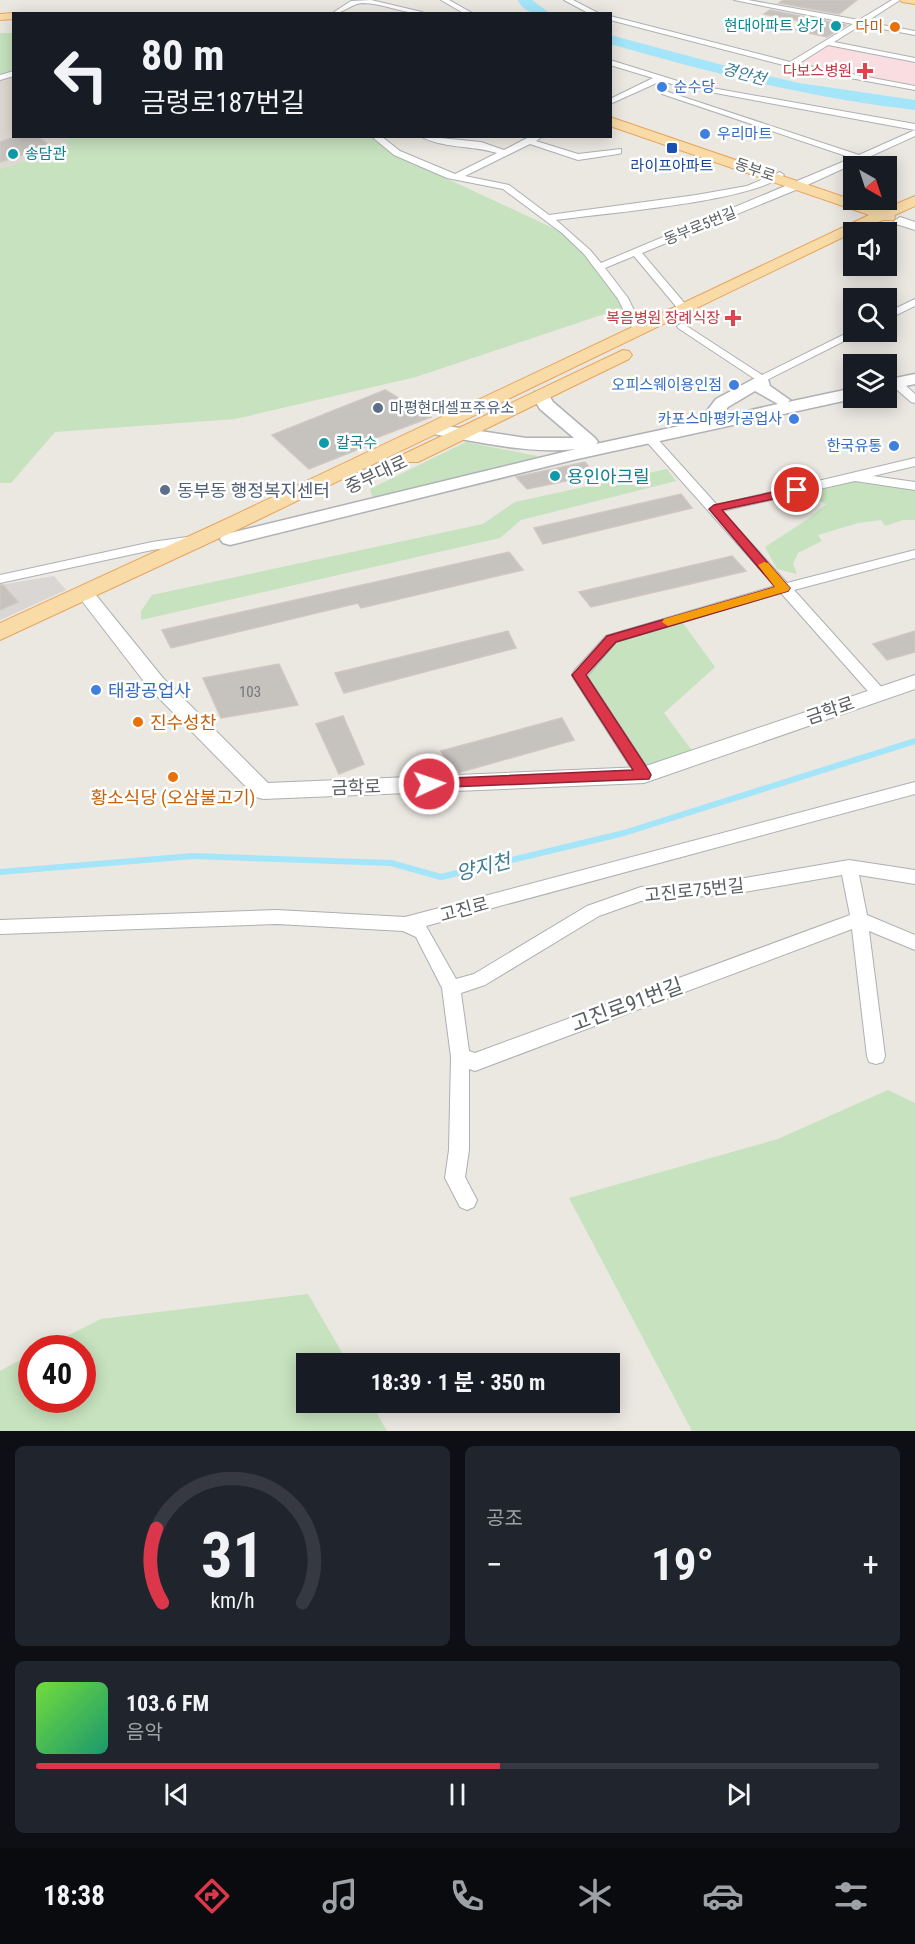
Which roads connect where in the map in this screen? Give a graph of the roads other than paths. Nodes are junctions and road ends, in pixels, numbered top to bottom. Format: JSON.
{"nodes":[{"id":1,"x":444,"y":0,"type":"edge"},
{"id":2,"x":567,"y":0,"type":"edge"},
{"id":3,"x":737,"y":0,"type":"edge"},
{"id":4,"x":897,"y":0,"type":"edge"},
{"id":5,"x":906,"y":0,"type":"edge"},
{"id":6,"x":915,"y":2,"type":"edge"},
{"id":7,"x":338,"y":12,"type":"edge"},
{"id":8,"x":414,"y":12,"type":"edge"},
{"id":9,"x":467,"y":12,"type":"edge"},
{"id":10,"x":593,"y":12,"type":"edge"},
{"id":11,"x":612,"y":19,"type":"edge"},
{"id":12,"x":860,"y":23,"type":"junction"},
{"id":13,"x":915,"y":33,"type":"edge"},
{"id":14,"x":827,"y":42,"type":"junction"},
{"id":15,"x":915,"y":60,"type":"edge"},
{"id":16,"x":612,"y":63,"type":"edge"},
{"id":17,"x":791,"y":65,"type":"junction"},
{"id":18,"x":660,"y":78,"type":"junction"},
{"id":19,"x":683,"y":85,"type":"junction"},
{"id":20,"x":915,"y":88,"type":"edge"},
{"id":21,"x":632,"y":92,"type":"junction"},
{"id":22,"x":658,"y":93,"type":"junction"},
{"id":23,"x":612,"y":101,"type":"edge"},
{"id":24,"x":612,"y":122,"type":"edge"},
{"id":25,"x":915,"y":127,"type":"edge"},
{"id":26,"x":915,"y":134,"type":"edge"},
{"id":27,"x":377,"y":138,"type":"edge"},
{"id":28,"x":431,"y":138,"type":"edge"},
{"id":29,"x":535,"y":138,"type":"edge"},
{"id":30,"x":530,"y":141,"type":"junction"},
{"id":31,"x":618,"y":151,"type":"dead end"},
{"id":32,"x":505,"y":153,"type":"junction"},
{"id":33,"x":854,"y":156,"type":"edge"},
{"id":34,"x":865,"y":156,"type":"edge"},
{"id":35,"x":843,"y":166,"type":"edge"},
{"id":36,"x":777,"y":176,"type":"junction"},
{"id":37,"x":456,"y":177,"type":"junction"},
{"id":38,"x":800,"y":185,"type":"junction"},
{"id":39,"x":696,"y":198,"type":"junction"},
{"id":40,"x":915,"y":200,"type":"edge"},
{"id":41,"x":602,"y":202,"type":"dead end"},
{"id":42,"x":882,"y":214,"type":"junction"},
{"id":43,"x":915,"y":214,"type":"edge"},
{"id":44,"x":546,"y":218,"type":"junction"},
{"id":45,"x":900,"y":221,"type":"junction"},
{"id":46,"x":897,"y":222,"type":"edge"},
{"id":47,"x":915,"y":226,"type":"edge"},
{"id":48,"x":843,"y":248,"type":"edge"},
{"id":49,"x":636,"y":252,"type":"junction"},
{"id":50,"x":599,"y":267,"type":"junction"},
{"id":51,"x":915,"y":302,"type":"edge"},
{"id":52,"x":695,"y":310,"type":"junction"},
{"id":53,"x":897,"y":311,"type":"edge"},
{"id":54,"x":638,"y":329,"type":"junction"},
{"id":55,"x":843,"y":339,"type":"edge"},
{"id":56,"x":915,"y":369,"type":"edge"},
{"id":57,"x":897,"y":377,"type":"edge"},
{"id":58,"x":915,"y":379,"type":"edge"},
{"id":59,"x":761,"y":380,"type":"junction"},
{"id":60,"x":897,"y":380,"type":"edge"},
{"id":61,"x":843,"y":386,"type":"edge"},
{"id":62,"x":897,"y":386,"type":"edge"},
{"id":63,"x":843,"y":395,"type":"edge"},
{"id":64,"x":541,"y":396,"type":"junction"},
{"id":65,"x":781,"y":400,"type":"junction"},
{"id":66,"x":915,"y":400,"type":"edge"},
{"id":67,"x":712,"y":416,"type":"junction"},
{"id":68,"x":433,"y":429,"type":"junction"},
{"id":69,"x":464,"y":433,"type":"junction"},
{"id":70,"x":650,"y":438,"type":"junction"},
{"id":71,"x":581,"y":443,"type":"junction"},
{"id":72,"x":915,"y":462,"type":"edge"},
{"id":73,"x":855,"y":477,"type":"junction"},
{"id":74,"x":915,"y":486,"type":"edge"},
{"id":75,"x":714,"y":509,"type":"junction"},
{"id":76,"x":202,"y":539,"type":"junction"},
{"id":77,"x":230,"y":539,"type":"junction"},
{"id":78,"x":915,"y":554,"type":"edge"},
{"id":79,"x":99,"y":558,"type":"junction"},
{"id":80,"x":120,"y":577,"type":"junction"},
{"id":81,"x":0,"y":579,"type":"edge"},
{"id":82,"x":784,"y":588,"type":"junction"},
{"id":83,"x":91,"y":599,"type":"junction"},
{"id":84,"x":0,"y":632,"type":"edge"},
{"id":85,"x":0,"y":646,"type":"edge"},
{"id":86,"x":915,"y":682,"type":"edge"},
{"id":87,"x":879,"y":694,"type":"junction"},
{"id":88,"x":644,"y":775,"type":"junction"},
{"id":89,"x":915,"y":788,"type":"edge"},
{"id":90,"x":849,"y":867,"type":"junction"},
{"id":91,"x":915,"y":877,"type":"edge"},
{"id":92,"x":859,"y":919,"type":"junction"},
{"id":93,"x":405,"y":924,"type":"junction"},
{"id":94,"x":0,"y":927,"type":"edge"},
{"id":95,"x":915,"y":943,"type":"edge"},
{"id":96,"x":451,"y":988,"type":"junction"},
{"id":97,"x":876,"y":1056,"type":"dead end"},
{"id":98,"x":460,"y":1057,"type":"junction"},
{"id":99,"x":467,"y":1200,"type":"dead end"}],
"edges":[{"from":1,"to":9,"type":"street"},
{"from":2,"to":10,"type":"street"},
{"from":3,"to":12,"type":"street"},
{"from":4,"to":12,"type":"street"},
{"from":5,"to":6,"type":"main road"},
{"from":7,"to":8,"type":"street"},
{"from":11,"to":17,"type":"street"},
{"from":12,"to":13,"type":"street"},
{"from":12,"to":14,"type":"street"},
{"from":14,"to":15,"type":"street"},
{"from":14,"to":17,"type":"street"},
{"from":16,"to":18,"type":"street"},
{"from":17,"to":20,"type":"street"},
{"from":18,"to":19,"type":"street"},
{"from":18,"to":21,"type":"street"},
{"from":19,"to":22,"type":"street"},
{"from":19,"to":25,"type":"street"},
{"from":21,"to":22,"type":"street"},
{"from":21,"to":23,"type":"street"},
{"from":22,"to":33,"type":"street"},
{"from":24,"to":36,"type":"main road","name":"동부로"},
{"from":26,"to":34,"type":"street","name":"동부로5번길"},
{"from":27,"to":37,"type":"street"},
{"from":28,"to":32,"type":"street"},
{"from":29,"to":30,"type":"street"},
{"from":30,"to":31,"type":"street"},
{"from":30,"to":32,"type":"street"},
{"from":32,"to":37,"type":"street"},
{"from":35,"to":38,"type":"street","name":"동부로5번길"},
{"from":36,"to":38,"type":"main road","name":"동부로"},
{"from":36,"to":39,"type":"street"},
{"from":37,"to":44,"type":"street"},
{"from":38,"to":42,"type":"main road","name":"동부로"},
{"from":38,"to":49,"type":"street","name":"동부로5번길"},
{"from":39,"to":41,"type":"street"},
{"from":39,"to":44,"type":"street"},
{"from":40,"to":42,"type":"main road"},
{"from":42,"to":45,"type":"main road","name":"동부로"},
{"from":42,"to":52,"type":"main road"},
{"from":43,"to":45,"type":"main road"},
{"from":44,"to":50,"type":"street"},
{"from":45,"to":46,"type":"main road"},
{"from":45,"to":47,"type":"street"},
{"from":48,"to":52,"type":"main road"},
{"from":49,"to":50,"type":"street","name":"동부로5번길"},
{"from":49,"to":52,"type":"street"},
{"from":50,"to":54,"type":"street"},
{"from":51,"to":53,"type":"street"},
{"from":52,"to":54,"type":"main road","name":"중부대로"},
{"from":52,"to":59,"type":"street"},
{"from":52,"to":64,"type":"main road","name":"중부대로"},
{"from":54,"to":68,"type":"main road","name":"중부대로"},
{"from":55,"to":59,"type":"street"},
{"from":56,"to":57,"type":"main road"},
{"from":58,"to":60,"type":"main road"},
{"from":59,"to":65,"type":"main road"},
{"from":59,"to":67,"type":"main road"},
{"from":61,"to":65,"type":"main road"},
{"from":62,"to":66,"type":"street"},
{"from":63,"to":70,"type":"main road"},
{"from":64,"to":69,"type":"main road","name":"중부대로"},
{"from":64,"to":71,"type":"main road"},
{"from":65,"to":67,"type":"main road"},
{"from":67,"to":71,"type":"main road"},
{"from":68,"to":69,"type":"main road"},
{"from":68,"to":76,"type":"main road","name":"중부대로"},
{"from":69,"to":71,"type":"main road"},
{"from":69,"to":77,"type":"main road","name":"중부대로"},
{"from":70,"to":75,"type":"street"},
{"from":70,"to":77,"type":"main road"},
{"from":72,"to":73,"type":"street"},
{"from":73,"to":74,"type":"street"},
{"from":73,"to":75,"type":"street"},
{"from":75,"to":82,"type":"street"},
{"from":76,"to":79,"type":"street"},
{"from":76,"to":80,"type":"main road","name":"중부대로"},
{"from":77,"to":83,"type":"main road","name":"중부대로"},
{"from":78,"to":82,"type":"street"},
{"from":79,"to":80,"type":"street"},
{"from":79,"to":81,"type":"street"},
{"from":80,"to":83,"type":"main road","name":"중부대로"},
{"from":82,"to":87,"type":"street"},
{"from":82,"to":88,"type":"street"},
{"from":83,"to":84,"type":"main road","name":"중부대로"},
{"from":83,"to":85,"type":"main road","name":"중부대로"},
{"from":83,"to":88,"type":"street","name":"금학로"},
{"from":86,"to":87,"type":"street","name":"금학로"},
{"from":87,"to":88,"type":"street","name":"금학로"},
{"from":89,"to":93,"type":"street","name":"고진로"},
{"from":90,"to":91,"type":"street","name":"고진로75번길"},
{"from":90,"to":92,"type":"street"},
{"from":90,"to":96,"type":"street","name":"고진로75번길"},
{"from":92,"to":95,"type":"street"},
{"from":92,"to":97,"type":"street"},
{"from":92,"to":98,"type":"street","name":"고진로91번길"},
{"from":93,"to":94,"type":"street","name":"고진로"},
{"from":93,"to":96,"type":"street"},
{"from":96,"to":98,"type":"street"},
{"from":98,"to":99,"type":"street"}]}
